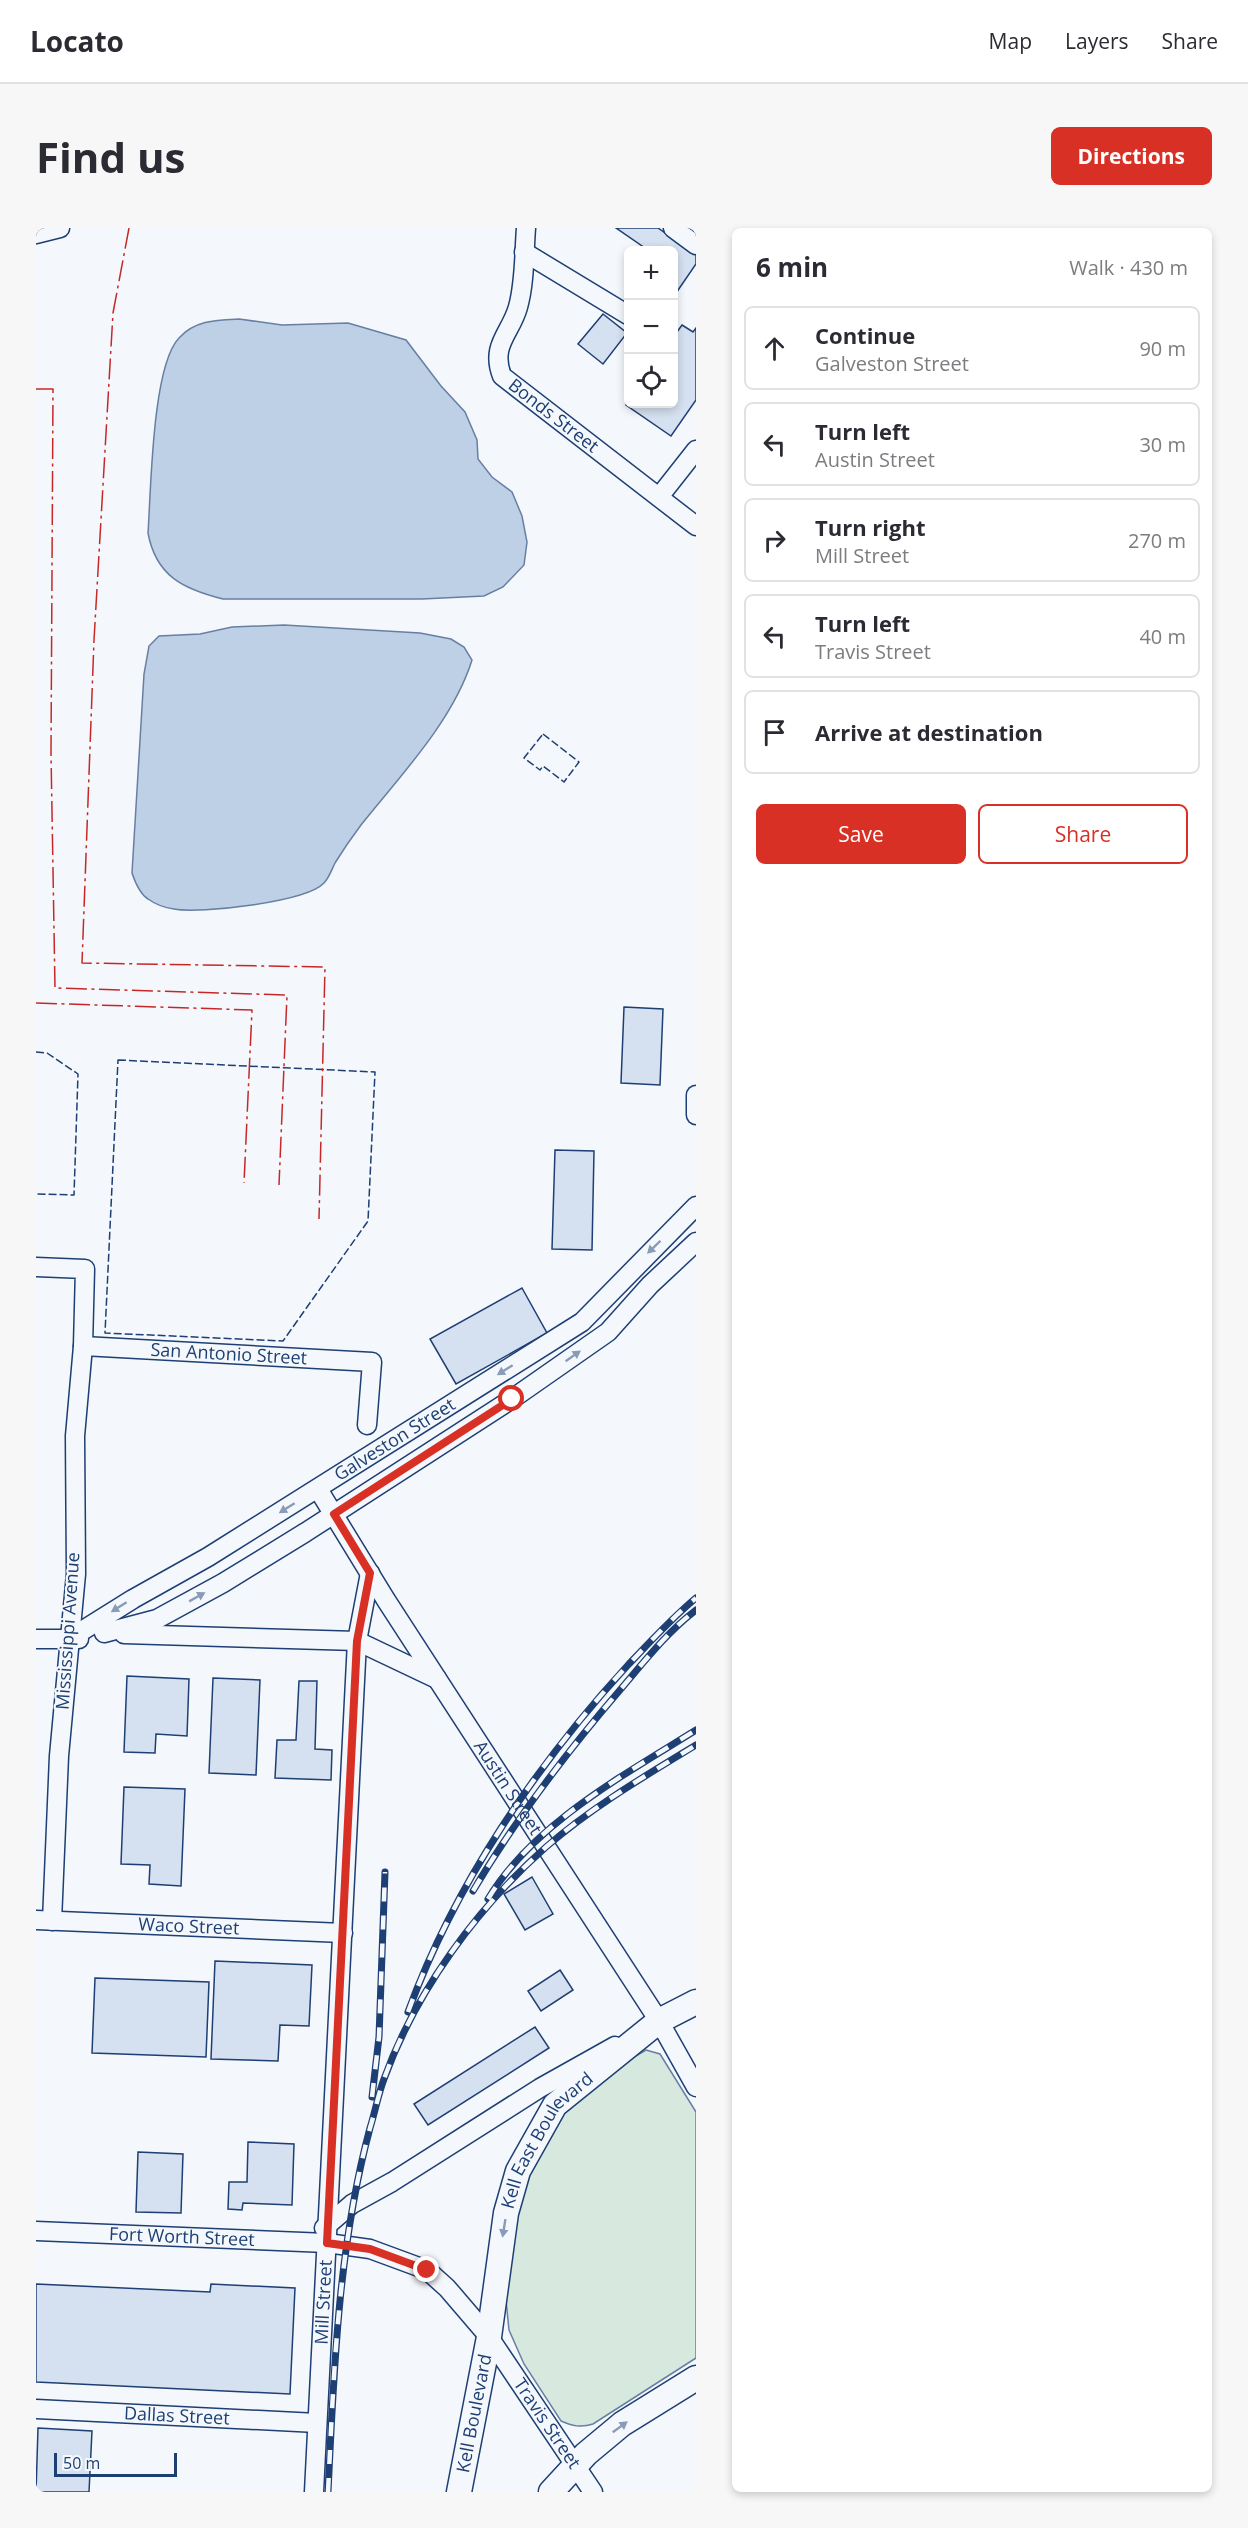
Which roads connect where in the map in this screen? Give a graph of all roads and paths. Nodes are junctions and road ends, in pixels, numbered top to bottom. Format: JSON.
{"nodes":[{"id":1,"x":60,"y":228,"type":"edge"},
{"id":2,"x":526,"y":228,"type":"edge"},
{"id":3,"x":673,"y":228,"type":"edge"},
{"id":4,"x":36,"y":234,"type":"edge"},
{"id":5,"x":696,"y":245,"type":"edge"},
{"id":6,"x":524,"y":252,"type":"junction"},
{"id":7,"x":624,"y":313,"type":"edge"},
{"id":8,"x":696,"y":450,"type":"edge"},
{"id":9,"x":659,"y":497,"type":"junction"},
{"id":10,"x":696,"y":526,"type":"edge"},
{"id":11,"x":696,"y":1095,"type":"edge"},
{"id":12,"x":696,"y":1108,"type":"edge"},
{"id":13,"x":696,"y":1115,"type":"edge"},
{"id":14,"x":696,"y":1206,"type":"edge"},
{"id":15,"x":696,"y":1242,"type":"edge"},
{"id":16,"x":36,"y":1267,"type":"edge"},
{"id":17,"x":83,"y":1346,"type":"junction"},
{"id":18,"x":367,"y":1425,"type":"dead end"},
{"id":19,"x":318,"y":1489,"type":"junction"},
{"id":20,"x":334,"y":1514,"type":"junction"},
{"id":21,"x":370,"y":1573,"type":"junction"},
{"id":22,"x":104,"y":1633,"type":"junction"},
{"id":23,"x":36,"y":1639,"type":"edge"},
{"id":24,"x":69,"y":1639,"type":"junction"},
{"id":25,"x":357,"y":1641,"type":"junction"},
{"id":26,"x":437,"y":1679,"type":"junction"},
{"id":27,"x":44,"y":1921,"type":"edge"},
{"id":28,"x":343,"y":1933,"type":"junction"},
{"id":29,"x":696,"y":2002,"type":"edge"},
{"id":30,"x":659,"y":2021,"type":"junction"},
{"id":31,"x":696,"y":2087,"type":"edge"},
{"id":32,"x":36,"y":2231,"type":"edge"},
{"id":33,"x":328,"y":2234,"type":"junction"},
{"id":34,"x":489,"y":2337,"type":"junction"},
{"id":35,"x":696,"y":2378,"type":"edge"},
{"id":36,"x":36,"y":2409,"type":"edge"},
{"id":37,"x":317,"y":2423,"type":"junction"},
{"id":38,"x":576,"y":2464,"type":"junction"},
{"id":39,"x":314,"y":2492,"type":"edge"},
{"id":40,"x":459,"y":2492,"type":"edge"},
{"id":41,"x":551,"y":2492,"type":"edge"},
{"id":42,"x":593,"y":2492,"type":"edge"}],
"edges":[{"from":1,"to":4,"type":"street"},
{"from":2,"to":6,"type":"street","name":"Bonds Street"},
{"from":3,"to":5,"type":"street"},
{"from":6,"to":7,"type":"street"},
{"from":6,"to":9,"type":"street","name":"Bonds Street"},
{"from":8,"to":9,"type":"street"},
{"from":9,"to":10,"type":"street","name":"Bonds Street"},
{"from":11,"to":12,"type":"street"},
{"from":12,"to":13,"type":"street"},
{"from":14,"to":19,"type":"street","name":"Galveston Street","one_way":true},
{"from":20,"to":15,"type":"street","name":"Galveston Street","one_way":true},
{"from":16,"to":17,"type":"street","name":"Mississippi Avenue"},
{"from":17,"to":18,"type":"street","name":"San Antonio Street"},
{"from":17,"to":24,"type":"street","name":"Mississippi Avenue"},
{"from":19,"to":20,"type":"street","name":"Austin Street"},
{"from":19,"to":24,"type":"street","name":"Galveston Street","one_way":true},
{"from":20,"to":21,"type":"street","name":"Austin Street"},
{"from":22,"to":20,"type":"street","name":"Galveston Street","one_way":true},
{"from":21,"to":25,"type":"street","name":"Mill Street"},
{"from":21,"to":26,"type":"street","name":"Austin Street"},
{"from":22,"to":24,"type":"street","name":"Galveston Street"},
{"from":22,"to":25,"type":"street","name":"Galveston Street"},
{"from":23,"to":24,"type":"street","name":"Galveston Street"},
{"from":24,"to":27,"type":"street","name":"Mississippi Avenue"},
{"from":25,"to":26,"type":"street","name":"Galveston Street"},
{"from":25,"to":28,"type":"street","name":"Mill Street"},
{"from":26,"to":30,"type":"street","name":"Austin Street"},
{"from":27,"to":28,"type":"street","name":"Waco Street"},
{"from":28,"to":33,"type":"street","name":"Mill Street"},
{"from":29,"to":30,"type":"main road","name":"Kell East Boulevard"},
{"from":30,"to":31,"type":"street","name":"Austin Street"},
{"from":30,"to":33,"type":"street"},
{"from":30,"to":34,"type":"main road","name":"Kell East Boulevard","one_way":true},
{"from":32,"to":33,"type":"street","name":"Fort Worth Street"},
{"from":33,"to":34,"type":"street","name":"Travis Street"},
{"from":33,"to":37,"type":"street","name":"Mill Street"},
{"from":34,"to":38,"type":"street","name":"Travis Street"},
{"from":34,"to":40,"type":"main road","name":"Kell Boulevard"},
{"from":38,"to":35,"type":"main road","one_way":true},
{"from":36,"to":37,"type":"street","name":"Dallas Street"},
{"from":37,"to":39,"type":"street","name":"Mill Street"},
{"from":38,"to":41,"type":"main road"},
{"from":38,"to":42,"type":"street","name":"Travis Street"}]}
